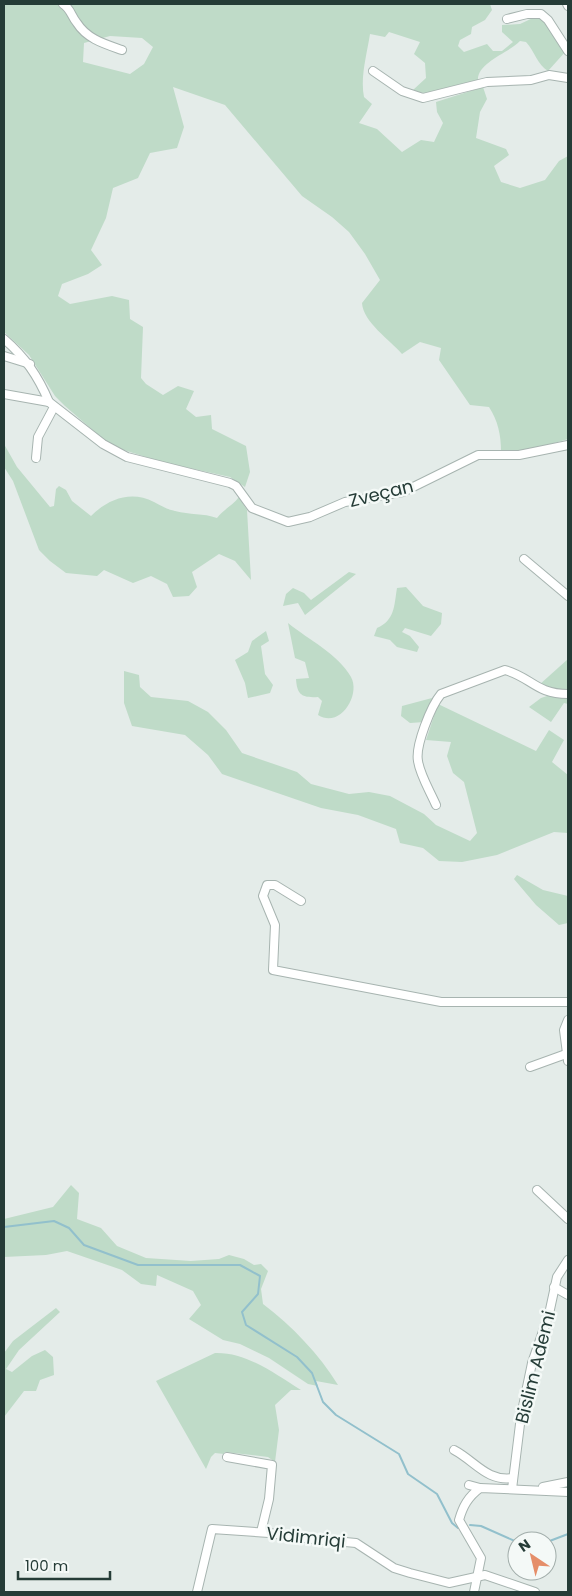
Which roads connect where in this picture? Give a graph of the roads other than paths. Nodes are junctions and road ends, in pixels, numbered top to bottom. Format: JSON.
{"nodes":[{"id":1,"x":63,"y":4,"type":"edge"},
{"id":2,"x":507,"y":19,"type":"dead end"},
{"id":3,"x":122,"y":50,"type":"dead end"},
{"id":4,"x":568,"y":51,"type":"edge"},
{"id":5,"x":373,"y":71,"type":"dead end"},
{"id":6,"x":568,"y":78,"type":"edge"},
{"id":7,"x":4,"y":339,"type":"edge"},
{"id":8,"x":4,"y":356,"type":"edge"},
{"id":9,"x":30,"y":364,"type":"junction"},
{"id":10,"x":4,"y":394,"type":"edge"},
{"id":11,"x":51,"y":404,"type":"junction"},
{"id":12,"x":568,"y":445,"type":"edge"},
{"id":13,"x":36,"y":458,"type":"dead end"},
{"id":14,"x":524,"y":560,"type":"dead end"},
{"id":15,"x":568,"y":596,"type":"edge"},
{"id":16,"x":568,"y":694,"type":"edge"},
{"id":17,"x":436,"y":804,"type":"dead end"},
{"id":18,"x":302,"y":901,"type":"dead end"},
{"id":19,"x":568,"y":1002,"type":"edge"},
{"id":20,"x":568,"y":1020,"type":"edge"},
{"id":21,"x":567,"y":1058,"type":"edge"},
{"id":22,"x":530,"y":1067,"type":"dead end"},
{"id":23,"x":537,"y":1190,"type":"dead end"},
{"id":24,"x":568,"y":1219,"type":"edge"},
{"id":25,"x":568,"y":1260,"type":"edge"},
{"id":26,"x":554,"y":1287,"type":"junction"},
{"id":27,"x":568,"y":1295,"type":"edge"},
{"id":28,"x":454,"y":1450,"type":"dead end"},
{"id":29,"x":228,"y":1457,"type":"dead end"},
{"id":30,"x":513,"y":1478,"type":"junction"},
{"id":31,"x":566,"y":1484,"type":"edge"},
{"id":32,"x":469,"y":1485,"type":"dead end"},
{"id":33,"x":480,"y":1488,"type":"junction"},
{"id":34,"x":512,"y":1489,"type":"junction"},
{"id":35,"x":528,"y":1489,"type":"junction"},
{"id":36,"x":568,"y":1492,"type":"edge"},
{"id":37,"x":261,"y":1532,"type":"junction"},
{"id":38,"x":479,"y":1575,"type":"junction"},
{"id":39,"x":197,"y":1592,"type":"edge"},
{"id":40,"x":474,"y":1592,"type":"edge"},
{"id":41,"x":535,"y":1592,"type":"edge"}],
"edges":[{"from":1,"to":3,"type":"street"},
{"from":2,"to":4,"type":"street"},
{"from":5,"to":6,"type":"street"},
{"from":7,"to":9,"type":"street"},
{"from":8,"to":9,"type":"street"},
{"from":9,"to":11,"type":"street"},
{"from":10,"to":11,"type":"street"},
{"from":11,"to":12,"type":"street","name":"Zveçan"},
{"from":11,"to":13,"type":"street"},
{"from":14,"to":15,"type":"street"},
{"from":16,"to":17,"type":"street"},
{"from":18,"to":19,"type":"street"},
{"from":20,"to":21,"type":"street"},
{"from":21,"to":22,"type":"street"},
{"from":23,"to":24,"type":"street"},
{"from":25,"to":26,"type":"street","name":"Bislim Ademi"},
{"from":26,"to":27,"type":"street"},
{"from":26,"to":30,"type":"street","name":"Bislim Ademi"},
{"from":28,"to":30,"type":"street"},
{"from":29,"to":37,"type":"street"},
{"from":30,"to":34,"type":"street","name":"Bislim Ademi"},
{"from":31,"to":35,"type":"street"},
{"from":32,"to":33,"type":"street"},
{"from":33,"to":34,"type":"street"},
{"from":33,"to":38,"type":"street"},
{"from":34,"to":35,"type":"street"},
{"from":35,"to":36,"type":"street"},
{"from":37,"to":38,"type":"street","name":"Vidimriqi"},
{"from":37,"to":39,"type":"street","name":"Vidimriqi"},
{"from":38,"to":40,"type":"street"},
{"from":38,"to":41,"type":"street"}]}
